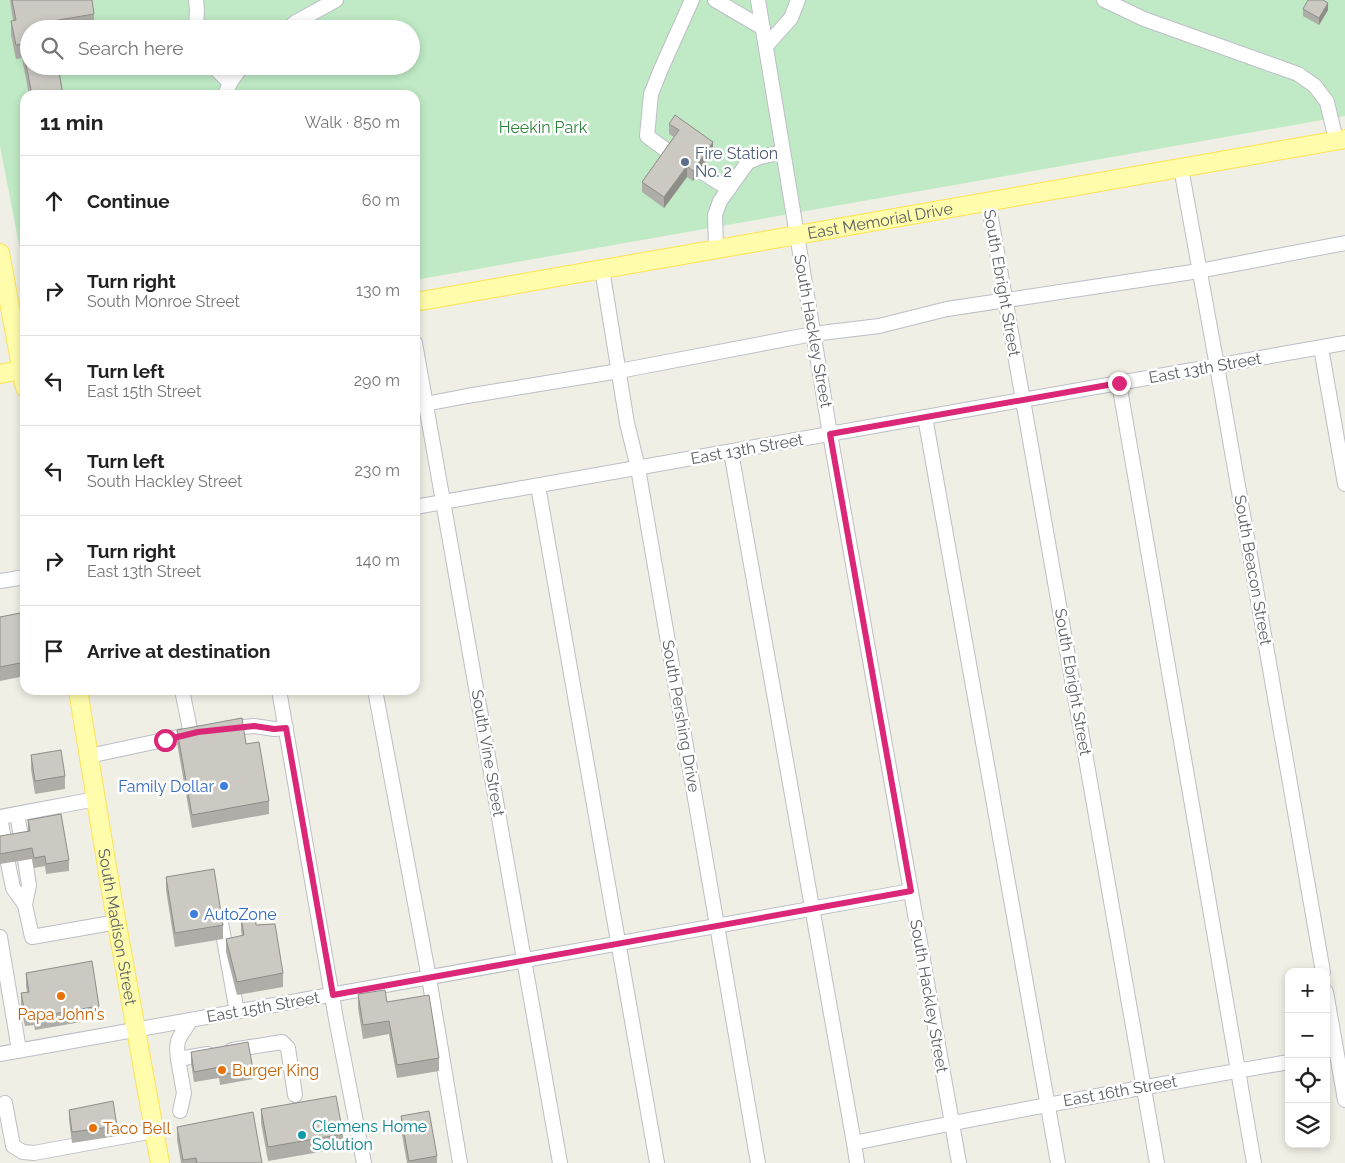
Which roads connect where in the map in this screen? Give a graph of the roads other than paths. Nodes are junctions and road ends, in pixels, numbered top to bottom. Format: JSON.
{"nodes":[{"id":1,"x":196,"y":0,"type":"edge"},
{"id":2,"x":336,"y":0,"type":"edge"},
{"id":3,"x":692,"y":0,"type":"edge"},
{"id":4,"x":715,"y":0,"type":"edge"},
{"id":5,"x":758,"y":0,"type":"edge"},
{"id":6,"x":798,"y":0,"type":"edge"},
{"id":7,"x":1104,"y":0,"type":"edge"},
{"id":8,"x":196,"y":20,"type":"edge"},
{"id":9,"x":300,"y":20,"type":"edge"},
{"id":10,"x":763,"y":28,"type":"junction"},
{"id":11,"x":766,"y":46,"type":"junction"},
{"id":12,"x":218,"y":75,"type":"edge"},
{"id":13,"x":236,"y":75,"type":"edge"},
{"id":14,"x":227,"y":89,"type":"edge"},
{"id":15,"x":1340,"y":140,"type":"edge"},
{"id":16,"x":783,"y":152,"type":"junction"},
{"id":17,"x":670,"y":153,"type":"edge"},
{"id":18,"x":1181,"y":168,"type":"junction"},
{"id":19,"x":700,"y":171,"type":"edge"},
{"id":20,"x":729,"y":189,"type":"junction"},
{"id":21,"x":988,"y":202,"type":"junction"},
{"id":22,"x":796,"y":235,"type":"junction"},
{"id":23,"x":1345,"y":242,"type":"edge"},
{"id":24,"x":716,"y":249,"type":"junction"},
{"id":25,"x":0,"y":253,"type":"edge"},
{"id":26,"x":602,"y":268,"type":"junction"},
{"id":27,"x":1199,"y":271,"type":"junction"},
{"id":28,"x":1005,"y":300,"type":"junction"},
{"id":29,"x":420,"y":301,"type":"edge"},
{"id":30,"x":813,"y":334,"type":"junction"},
{"id":31,"x":1345,"y":343,"type":"edge"},
{"id":32,"x":1321,"y":348,"type":"junction"},
{"id":33,"x":20,"y":350,"type":"edge"},
{"id":34,"x":1217,"y":366,"type":"junction"},
{"id":35,"x":20,"y":371,"type":"edge"},
{"id":36,"x":618,"y":371,"type":"junction"},
{"id":37,"x":0,"y":374,"type":"edge"},
{"id":38,"x":1119,"y":383,"type":"junction"},
{"id":39,"x":1023,"y":400,"type":"junction"},
{"id":40,"x":420,"y":405,"type":"edge"},
{"id":41,"x":925,"y":417,"type":"junction"},
{"id":42,"x":830,"y":434,"type":"junction"},
{"id":43,"x":731,"y":452,"type":"junction"},
{"id":44,"x":638,"y":468,"type":"junction"},
{"id":45,"x":1345,"y":484,"type":"edge"},
{"id":46,"x":538,"y":486,"type":"junction"},
{"id":47,"x":443,"y":502,"type":"junction"},
{"id":48,"x":420,"y":506,"type":"edge"},
{"id":49,"x":20,"y":578,"type":"edge"},
{"id":50,"x":0,"y":581,"type":"edge"},
{"id":51,"x":81,"y":695,"type":"edge"},
{"id":52,"x":183,"y":695,"type":"edge"},
{"id":53,"x":280,"y":695,"type":"edge"},
{"id":54,"x":376,"y":695,"type":"edge"},
{"id":55,"x":286,"y":728,"type":"junction"},
{"id":56,"x":191,"y":734,"type":"junction"},
{"id":57,"x":89,"y":756,"type":"junction"},
{"id":58,"x":96,"y":799,"type":"junction"},
{"id":59,"x":17,"y":814,"type":"junction"},
{"id":60,"x":0,"y":817,"type":"edge"},
{"id":61,"x":22,"y":842,"type":"edge"},
{"id":62,"x":5,"y":845,"type":"edge"},
{"id":63,"x":25,"y":860,"type":"edge"},
{"id":64,"x":8,"y":863,"type":"edge"},
{"id":65,"x":911,"y":891,"type":"junction"},
{"id":66,"x":217,"y":901,"type":"edge"},
{"id":67,"x":25,"y":905,"type":"junction"},
{"id":68,"x":813,"y":909,"type":"junction"},
{"id":69,"x":117,"y":922,"type":"junction"},
{"id":70,"x":718,"y":926,"type":"junction"},
{"id":71,"x":0,"y":938,"type":"edge"},
{"id":72,"x":618,"y":944,"type":"junction"},
{"id":73,"x":525,"y":961,"type":"junction"},
{"id":74,"x":1322,"y":968,"type":"edge"},
{"id":75,"x":429,"y":978,"type":"junction"},
{"id":76,"x":333,"y":995,"type":"junction"},
{"id":77,"x":236,"y":1012,"type":"junction"},
{"id":78,"x":1329,"y":1013,"type":"edge"},
{"id":79,"x":191,"y":1020,"type":"junction"},
{"id":80,"x":136,"y":1029,"type":"junction"},
{"id":81,"x":19,"y":1050,"type":"junction"},
{"id":82,"x":0,"y":1054,"type":"edge"},
{"id":83,"x":1336,"y":1054,"type":"edge"},
{"id":84,"x":178,"y":1059,"type":"junction"},
{"id":85,"x":1285,"y":1063,"type":"edge"},
{"id":86,"x":1238,"y":1070,"type":"junction"},
{"id":87,"x":1144,"y":1087,"type":"junction"},
{"id":88,"x":295,"y":1094,"type":"dead end"},
{"id":89,"x":1345,"y":1100,"type":"edge"},
{"id":90,"x":5,"y":1103,"type":"dead end"},
{"id":91,"x":1047,"y":1105,"type":"junction"},
{"id":92,"x":180,"y":1111,"type":"dead end"},
{"id":93,"x":952,"y":1123,"type":"junction"},
{"id":94,"x":154,"y":1131,"type":"junction"},
{"id":95,"x":114,"y":1138,"type":"junction"},
{"id":96,"x":854,"y":1143,"type":"junction"},
{"id":97,"x":44,"y":1161,"type":"edge"},
{"id":98,"x":160,"y":1163,"type":"edge"},
{"id":99,"x":364,"y":1163,"type":"edge"},
{"id":100,"x":460,"y":1163,"type":"edge"},
{"id":101,"x":560,"y":1163,"type":"edge"},
{"id":102,"x":657,"y":1163,"type":"edge"},
{"id":103,"x":758,"y":1163,"type":"edge"},
{"id":104,"x":857,"y":1163,"type":"edge"},
{"id":105,"x":959,"y":1163,"type":"edge"},
{"id":106,"x":1058,"y":1163,"type":"edge"},
{"id":107,"x":1157,"y":1163,"type":"edge"},
{"id":108,"x":1254,"y":1163,"type":"edge"}],
"edges":[{"from":1,"to":8,"type":"street"},
{"from":2,"to":9,"type":"street"},
{"from":3,"to":17,"type":"street"},
{"from":4,"to":10,"type":"street"},
{"from":5,"to":10,"type":"street","name":"South Hackley Street"},
{"from":6,"to":11,"type":"street"},
{"from":7,"to":15,"type":"street"},
{"from":10,"to":11,"type":"street","name":"South Hackley Street"},
{"from":11,"to":16,"type":"street","name":"South Hackley Street"},
{"from":12,"to":14,"type":"street"},
{"from":13,"to":14,"type":"street"},
{"from":15,"to":18,"type":"main road","name":"East Memorial Drive"},
{"from":16,"to":20,"type":"street"},
{"from":16,"to":22,"type":"street","name":"South Hackley Street"},
{"from":18,"to":21,"type":"main road","name":"East Memorial Drive"},
{"from":18,"to":27,"type":"street","name":"South Beacon Street"},
{"from":19,"to":20,"type":"street"},
{"from":20,"to":24,"type":"street"},
{"from":21,"to":22,"type":"main road","name":"East Memorial Drive"},
{"from":21,"to":28,"type":"street","name":"South Ebright Street"},
{"from":22,"to":24,"type":"main road","name":"East Memorial Drive"},
{"from":22,"to":30,"type":"street","name":"South Hackley Street"},
{"from":23,"to":27,"type":"street"},
{"from":24,"to":26,"type":"main road","name":"East Memorial Drive"},
{"from":25,"to":33,"type":"main road"},
{"from":26,"to":29,"type":"main road","name":"East Memorial Drive"},
{"from":26,"to":36,"type":"street","name":"South Pershing Drive"},
{"from":27,"to":28,"type":"street"},
{"from":27,"to":34,"type":"street","name":"South Beacon Street"},
{"from":28,"to":30,"type":"street"},
{"from":28,"to":39,"type":"street","name":"South Ebright Street"},
{"from":30,"to":36,"type":"street"},
{"from":30,"to":42,"type":"street","name":"South Hackley Street"},
{"from":31,"to":32,"type":"street","name":"East 13th Street"},
{"from":32,"to":34,"type":"street","name":"East 13th Street"},
{"from":32,"to":45,"type":"street"},
{"from":34,"to":38,"type":"street","name":"East 13th Street"},
{"from":34,"to":74,"type":"street","name":"South Beacon Street"},
{"from":35,"to":37,"type":"main road"},
{"from":36,"to":40,"type":"street"},
{"from":36,"to":44,"type":"street","name":"South Pershing Drive"},
{"from":38,"to":39,"type":"street","name":"East 13th Street"},
{"from":38,"to":86,"type":"street"},
{"from":39,"to":41,"type":"street","name":"East 13th Street"},
{"from":39,"to":87,"type":"street","name":"South Ebright Street"},
{"from":40,"to":47,"type":"street","name":"South Vine Street"},
{"from":41,"to":42,"type":"street","name":"East 13th Street"},
{"from":41,"to":91,"type":"street"},
{"from":42,"to":43,"type":"street","name":"East 13th Street"},
{"from":42,"to":65,"type":"street","name":"South Hackley Street"},
{"from":43,"to":44,"type":"street","name":"East 13th Street"},
{"from":43,"to":68,"type":"street"},
{"from":44,"to":46,"type":"street","name":"East 13th Street"},
{"from":44,"to":70,"type":"street","name":"South Pershing Drive"},
{"from":46,"to":47,"type":"street","name":"East 13th Street"},
{"from":46,"to":72,"type":"street"},
{"from":47,"to":48,"type":"street","name":"East 13th Street"},
{"from":47,"to":73,"type":"street","name":"South Vine Street"},
{"from":49,"to":50,"type":"street"},
{"from":51,"to":57,"type":"main road","name":"South Madison Street"},
{"from":52,"to":56,"type":"street"},
{"from":53,"to":55,"type":"street"},
{"from":54,"to":75,"type":"street"},
{"from":55,"to":56,"type":"street"},
{"from":55,"to":76,"type":"street"},
{"from":56,"to":57,"type":"street"},
{"from":57,"to":58,"type":"main road","name":"South Madison Street"},
{"from":58,"to":59,"type":"street"},
{"from":58,"to":69,"type":"main road","name":"South Madison Street"},
{"from":59,"to":60,"type":"street"},
{"from":59,"to":61,"type":"street"},
{"from":60,"to":62,"type":"street"},
{"from":63,"to":67,"type":"street"},
{"from":64,"to":67,"type":"street"},
{"from":65,"to":68,"type":"street","name":"East 15th Street"},
{"from":65,"to":93,"type":"street","name":"South Hackley Street"},
{"from":66,"to":77,"type":"street"},
{"from":67,"to":69,"type":"street"},
{"from":68,"to":70,"type":"street","name":"East 15th Street"},
{"from":68,"to":96,"type":"street"},
{"from":69,"to":80,"type":"main road","name":"South Madison Street"},
{"from":70,"to":72,"type":"street","name":"East 15th Street"},
{"from":70,"to":103,"type":"street","name":"South Pershing Drive"},
{"from":71,"to":81,"type":"street"},
{"from":72,"to":73,"type":"street","name":"East 15th Street"},
{"from":72,"to":102,"type":"street"},
{"from":73,"to":75,"type":"street","name":"East 15th Street"},
{"from":73,"to":101,"type":"street","name":"South Vine Street"},
{"from":75,"to":76,"type":"street","name":"East 15th Street"},
{"from":75,"to":100,"type":"street"},
{"from":76,"to":77,"type":"street","name":"East 15th Street"},
{"from":76,"to":99,"type":"street"},
{"from":77,"to":79,"type":"street","name":"East 15th Street"},
{"from":78,"to":83,"type":"street"},
{"from":79,"to":80,"type":"street","name":"East 15th Street"},
{"from":79,"to":84,"type":"street"},
{"from":80,"to":81,"type":"street","name":"East 15th Street"},
{"from":80,"to":94,"type":"main road","name":"South Madison Street"},
{"from":81,"to":82,"type":"street","name":"East 15th Street"},
{"from":83,"to":89,"type":"street"},
{"from":84,"to":88,"type":"street"},
{"from":84,"to":92,"type":"street"},
{"from":85,"to":86,"type":"street","name":"East 16th Street"},
{"from":86,"to":87,"type":"street","name":"East 16th Street"},
{"from":86,"to":108,"type":"street"},
{"from":87,"to":91,"type":"street","name":"East 16th Street"},
{"from":87,"to":107,"type":"street","name":"South Ebright Street"},
{"from":90,"to":95,"type":"street"},
{"from":91,"to":93,"type":"street","name":"East 16th Street"},
{"from":91,"to":106,"type":"street"},
{"from":93,"to":96,"type":"street","name":"East 16th Street"},
{"from":93,"to":105,"type":"street","name":"South Hackley Street"},
{"from":94,"to":95,"type":"street"},
{"from":94,"to":98,"type":"main road","name":"South Madison Street"},
{"from":95,"to":97,"type":"street"},
{"from":96,"to":104,"type":"street"}]}
